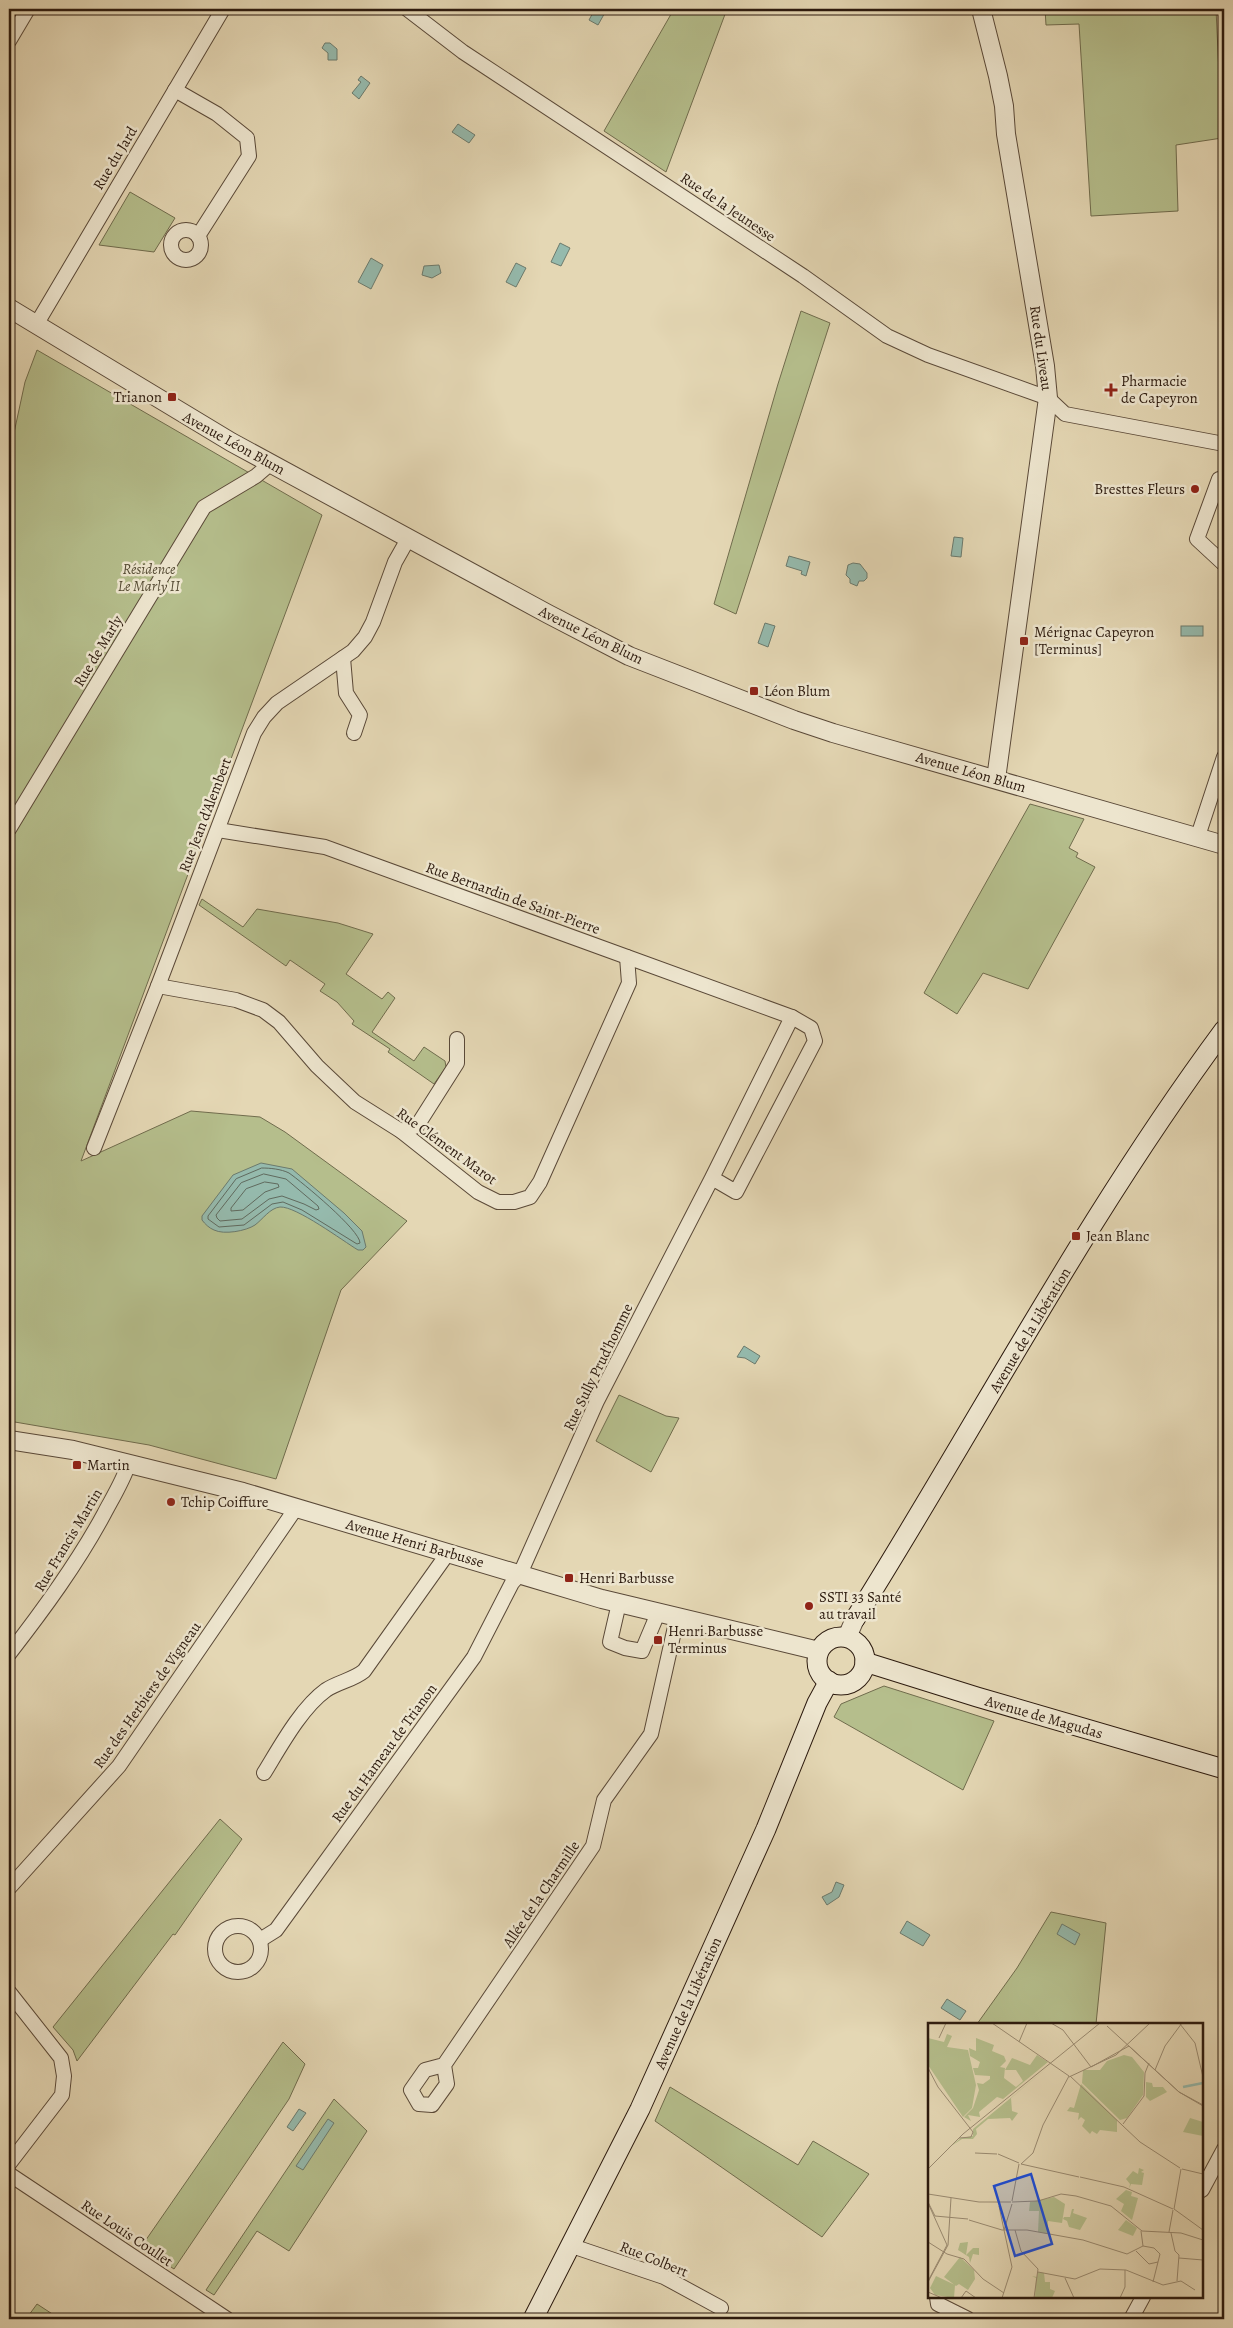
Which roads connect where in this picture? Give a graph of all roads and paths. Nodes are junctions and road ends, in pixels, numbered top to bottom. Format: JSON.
{"nodes":[{"id":1,"x":28,"y":9,"type":"edge"},
{"id":2,"x":223,"y":9,"type":"edge"},
{"id":3,"x":407,"y":9,"type":"edge"},
{"id":4,"x":981,"y":9,"type":"edge"},
{"id":5,"x":9,"y":41,"type":"edge"},
{"id":6,"x":175,"y":90,"type":"junction"},
{"id":7,"x":198,"y":236,"type":"dead end"},
{"id":8,"x":9,"y":308,"type":"edge"},
{"id":9,"x":36,"y":325,"type":"junction"},
{"id":10,"x":1048,"y":398,"type":"junction"},
{"id":11,"x":1224,"y":444,"type":"edge"},
{"id":12,"x":270,"y":464,"type":"junction"},
{"id":13,"x":1218,"y":478,"type":"dead end"},
{"id":14,"x":408,"y":539,"type":"junction"},
{"id":15,"x":1224,"y":564,"type":"edge"},
{"id":16,"x":343,"y":658,"type":"junction"},
{"id":17,"x":354,"y":733,"type":"dead end"},
{"id":18,"x":1224,"y":757,"type":"edge"},
{"id":19,"x":996,"y":779,"type":"junction"},
{"id":20,"x":9,"y":829,"type":"edge"},
{"id":21,"x":218,"y":830,"type":"junction"},
{"id":22,"x":1198,"y":836,"type":"junction"},
{"id":23,"x":1224,"y":845,"type":"edge"},
{"id":24,"x":627,"y":957,"type":"junction"},
{"id":25,"x":158,"y":986,"type":"junction"},
{"id":26,"x":792,"y":1017,"type":"junction"},
{"id":27,"x":1224,"y":1030,"type":"edge"},
{"id":28,"x":457,"y":1039,"type":"dead end"},
{"id":29,"x":401,"y":1131,"type":"junction"},
{"id":30,"x":94,"y":1148,"type":"dead end"},
{"id":31,"x":712,"y":1178,"type":"junction"},
{"id":32,"x":9,"y":1440,"type":"edge"},
{"id":33,"x":129,"y":1463,"type":"junction"},
{"id":34,"x":296,"y":1508,"type":"junction"},
{"id":35,"x":448,"y":1553,"type":"junction"},
{"id":36,"x":520,"y":1574,"type":"junction"},
{"id":37,"x":619,"y":1603,"type":"junction"},
{"id":38,"x":658,"y":1613,"type":"junction"},
{"id":39,"x":677,"y":1618,"type":"junction"},
{"id":40,"x":855,"y":1619,"type":"joint"},
{"id":41,"x":847,"y":1638,"type":"junction"},
{"id":42,"x":819,"y":1651,"type":"junction"},
{"id":43,"x":9,"y":1654,"type":"edge"},
{"id":44,"x":865,"y":1662,"type":"junction"},
{"id":45,"x":829,"y":1681,"type":"junction"},
{"id":46,"x":1224,"y":1769,"type":"edge"},
{"id":47,"x":264,"y":1773,"type":"dead end"},
{"id":48,"x":9,"y":1888,"type":"edge"},
{"id":49,"x":260,"y":1940,"type":"dead end"},
{"id":50,"x":9,"y":1992,"type":"edge"},
{"id":51,"x":444,"y":2065,"type":"dead end"},
{"id":52,"x":1224,"y":2150,"type":"edge"},
{"id":53,"x":9,"y":2164,"type":"edge"},
{"id":54,"x":9,"y":2174,"type":"edge"},
{"id":55,"x":1203,"y":2188,"type":"edge"},
{"id":56,"x":572,"y":2246,"type":"junction"},
{"id":57,"x":936,"y":2298,"type":"edge"},
{"id":58,"x":1142,"y":2298,"type":"edge"},
{"id":59,"x":721,"y":2308,"type":"dead end"},
{"id":60,"x":227,"y":2319,"type":"edge"},
{"id":61,"x":533,"y":2319,"type":"edge"},
{"id":62,"x":968,"y":2319,"type":"edge"},
{"id":63,"x":1131,"y":2319,"type":"edge"}],
"edges":[{"from":1,"to":5,"type":"street"},
{"from":2,"to":6,"type":"street","name":"Rue du Jard"},
{"from":3,"to":10,"type":"street","name":"Rue de la Jeunesse"},
{"from":4,"to":10,"type":"street","name":"Rue du Liveau"},
{"from":6,"to":7,"type":"street"},
{"from":6,"to":9,"type":"street","name":"Rue du Jard"},
{"from":8,"to":9,"type":"street","name":"Avenue Léon Blum"},
{"from":9,"to":12,"type":"street","name":"Avenue Léon Blum"},
{"from":10,"to":11,"type":"street"},
{"from":10,"to":19,"type":"street","name":"Rue du Liveau"},
{"from":12,"to":14,"type":"street","name":"Avenue Léon Blum"},
{"from":12,"to":20,"type":"street","name":"Rue de Marly"},
{"from":13,"to":15,"type":"street"},
{"from":14,"to":16,"type":"street","name":"Rue Jean d'Alembert"},
{"from":14,"to":19,"type":"street","name":"Avenue Léon Blum"},
{"from":16,"to":17,"type":"street"},
{"from":16,"to":21,"type":"street","name":"Rue Jean d'Alembert"},
{"from":18,"to":22,"type":"street"},
{"from":19,"to":22,"type":"street","name":"Avenue Léon Blum"},
{"from":21,"to":24,"type":"street","name":"Rue Bernardin de Saint-Pierre"},
{"from":21,"to":25,"type":"street","name":"Rue Jean d'Alembert"},
{"from":22,"to":23,"type":"street","name":"Avenue Léon Blum"},
{"from":24,"to":26,"type":"street","name":"Rue Bernardin de Saint-Pierre"},
{"from":24,"to":29,"type":"street","name":"Rue Clément Marot"},
{"from":25,"to":29,"type":"street","name":"Rue Clément Marot"},
{"from":25,"to":30,"type":"street","name":"Rue Jean d'Alembert"},
{"from":26,"to":31,"type":"street","name":"Rue Sully Prud'homme"},
{"from":26,"to":31,"type":"street"},
{"from":27,"to":40,"type":"main road","name":"Avenue de la Libération"},
{"from":28,"to":29,"type":"street"},
{"from":31,"to":36,"type":"street","name":"Rue Sully Prud'homme"},
{"from":32,"to":33,"type":"street","name":"Avenue Henri Barbusse"},
{"from":33,"to":34,"type":"street","name":"Avenue Henri Barbusse"},
{"from":33,"to":43,"type":"street","name":"Rue Francis Martin"},
{"from":34,"to":35,"type":"street","name":"Avenue Henri Barbusse"},
{"from":34,"to":48,"type":"street","name":"Rue des Herbiers de Vigneau"},
{"from":35,"to":36,"type":"street","name":"Avenue Henri Barbusse"},
{"from":35,"to":47,"type":"street"},
{"from":36,"to":37,"type":"street","name":"Avenue Henri Barbusse"},
{"from":36,"to":49,"type":"street","name":"Rue du Hameau de Trianon"},
{"from":37,"to":38,"type":"street","name":"Avenue Henri Barbusse"},
{"from":37,"to":38,"type":"street"},
{"from":38,"to":39,"type":"street","name":"Avenue Henri Barbusse"},
{"from":39,"to":42,"type":"street","name":"Avenue Henri Barbusse"},
{"from":39,"to":51,"type":"street","name":"Allée de la Charmille"},
{"from":40,"to":41,"type":"street","name":"Avenue de la Libération"},
{"from":41,"to":42,"type":"main road"},
{"from":41,"to":44,"type":"main road"},
{"from":42,"to":45,"type":"main road"},
{"from":44,"to":45,"type":"main road"},
{"from":44,"to":46,"type":"main road","name":"Avenue de Magudas"},
{"from":45,"to":56,"type":"main road","name":"Avenue de la Libération"},
{"from":50,"to":53,"type":"street"},
{"from":52,"to":55,"type":"street"},
{"from":54,"to":60,"type":"street","name":"Rue Louis Coullet"},
{"from":56,"to":59,"type":"street","name":"Rue Colbert"},
{"from":56,"to":61,"type":"main road","name":"Avenue de la Libération"},
{"from":57,"to":62,"type":"street"},
{"from":58,"to":63,"type":"street"}]}
